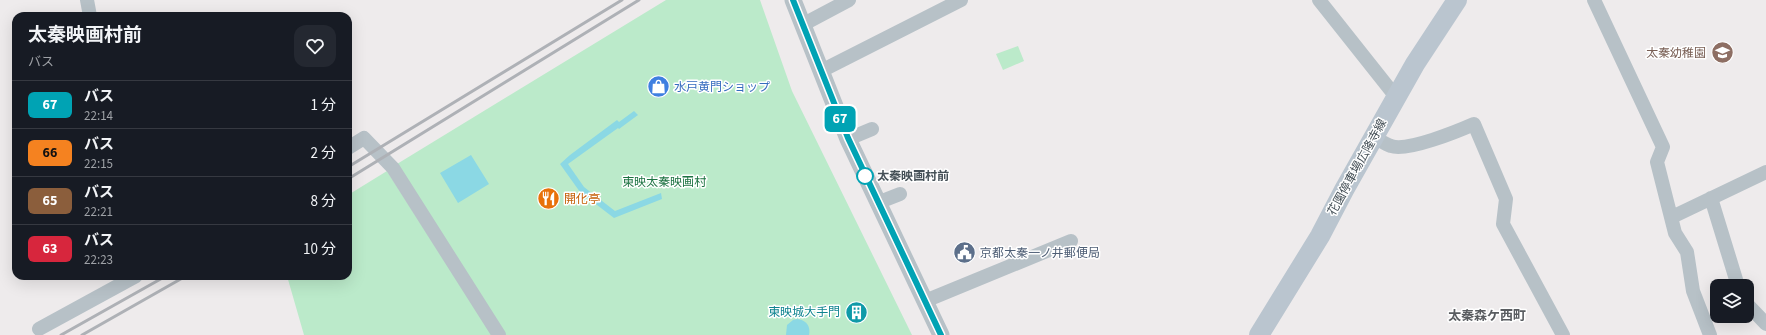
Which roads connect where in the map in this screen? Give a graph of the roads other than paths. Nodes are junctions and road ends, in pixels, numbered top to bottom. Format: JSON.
{"nodes":[{"id":1,"x":87,"y":0,"type":"edge"},
{"id":2,"x":793,"y":0,"type":"edge"},
{"id":3,"x":849,"y":0,"type":"edge"},
{"id":4,"x":961,"y":0,"type":"edge"},
{"id":5,"x":1319,"y":0,"type":"edge"},
{"id":6,"x":1457,"y":0,"type":"edge"},
{"id":7,"x":1594,"y":0,"type":"edge"},
{"id":8,"x":89,"y":12,"type":"edge"},
{"id":9,"x":802,"y":25,"type":"junction"},
{"id":10,"x":821,"y":71,"type":"junction"},
{"id":11,"x":1396,"y":98,"type":"junction"},
{"id":12,"x":872,"y":129,"type":"dead end"},
{"id":13,"x":1374,"y":137,"type":"junction"},
{"id":14,"x":848,"y":138,"type":"junction"},
{"id":15,"x":352,"y":146,"type":"edge"},
{"id":16,"x":1766,"y":172,"type":"edge"},
{"id":17,"x":900,"y":194,"type":"dead end"},
{"id":18,"x":1711,"y":198,"type":"junction"},
{"id":19,"x":877,"y":203,"type":"junction"},
{"id":20,"x":1672,"y":217,"type":"junction"},
{"id":21,"x":1071,"y":241,"type":"dead end"},
{"id":22,"x":1736,"y":279,"type":"edge"},
{"id":23,"x":129,"y":280,"type":"edge"},
{"id":24,"x":925,"y":300,"type":"junction"},
{"id":25,"x":1754,"y":311,"type":"edge"},
{"id":26,"x":1766,"y":324,"type":"edge"},
{"id":27,"x":39,"y":329,"type":"dead end"},
{"id":28,"x":499,"y":335,"type":"edge"},
{"id":29,"x":941,"y":335,"type":"edge"},
{"id":30,"x":1259,"y":335,"type":"edge"},
{"id":31,"x":1563,"y":335,"type":"edge"},
{"id":32,"x":1710,"y":335,"type":"edge"}],
"edges":[{"from":1,"to":8,"type":"street"},
{"from":2,"to":9,"type":"street"},
{"from":3,"to":9,"type":"street"},
{"from":4,"to":10,"type":"street"},
{"from":5,"to":11,"type":"street"},
{"from":6,"to":11,"type":"main road","name":"花園停車場広隆寺線"},
{"from":7,"to":20,"type":"street"},
{"from":9,"to":10,"type":"street"},
{"from":10,"to":14,"type":"street"},
{"from":11,"to":13,"type":"main road","name":"花園停車場広隆寺線"},
{"from":12,"to":14,"type":"street"},
{"from":13,"to":30,"type":"main road","name":"花園停車場広隆寺線"},
{"from":13,"to":31,"type":"street"},
{"from":14,"to":19,"type":"street"},
{"from":15,"to":28,"type":"street"},
{"from":16,"to":18,"type":"street"},
{"from":17,"to":19,"type":"street"},
{"from":18,"to":20,"type":"street"},
{"from":18,"to":22,"type":"street"},
{"from":19,"to":24,"type":"street"},
{"from":20,"to":32,"type":"street"},
{"from":21,"to":24,"type":"street"},
{"from":23,"to":27,"type":"street"},
{"from":24,"to":29,"type":"street"},
{"from":25,"to":26,"type":"street"}]}
